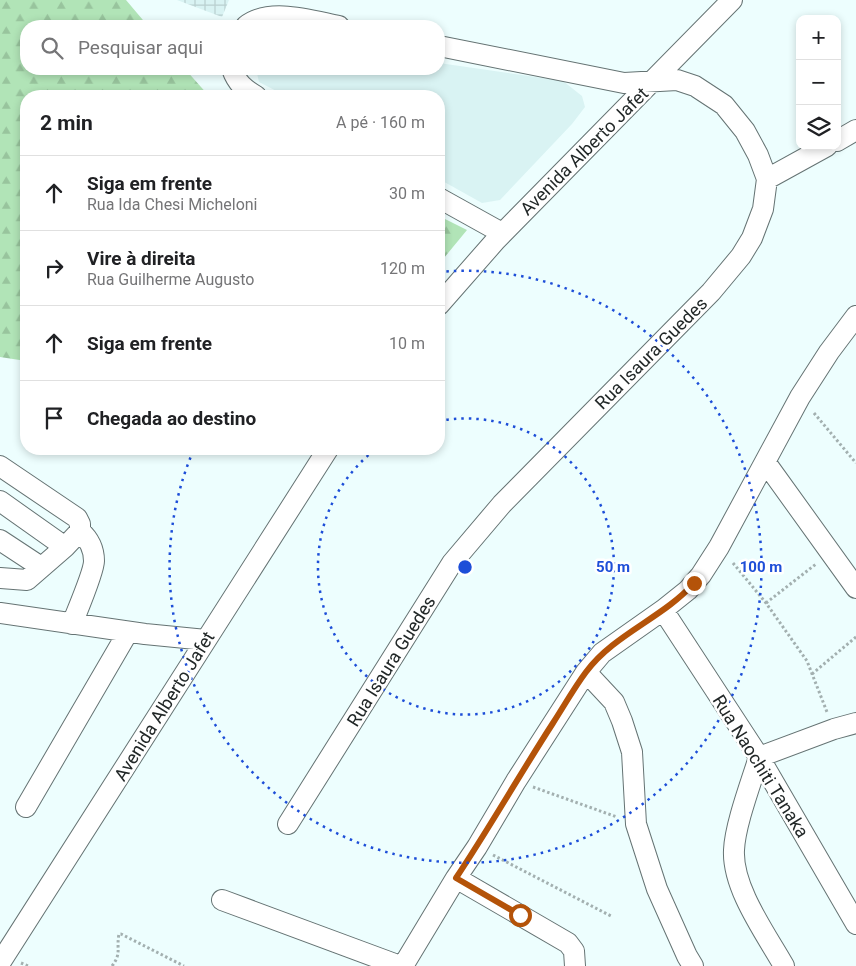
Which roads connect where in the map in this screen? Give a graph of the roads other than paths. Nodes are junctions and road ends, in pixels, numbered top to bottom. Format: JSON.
{"nodes":[{"id":1,"x":732,"y":0,"type":"edge"},
{"id":2,"x":260,"y":20,"type":"edge"},
{"id":3,"x":305,"y":20,"type":"edge"},
{"id":4,"x":445,"y":47,"type":"edge"},
{"id":5,"x":234,"y":75,"type":"edge"},
{"id":6,"x":652,"y":82,"type":"junction"},
{"id":7,"x":246,"y":90,"type":"edge"},
{"id":8,"x":856,"y":130,"type":"edge"},
{"id":9,"x":841,"y":138,"type":"edge"},
{"id":10,"x":820,"y":150,"type":"edge"},
{"id":11,"x":767,"y":180,"type":"junction"},
{"id":12,"x":445,"y":201,"type":"edge"},
{"id":13,"x":502,"y":233,"type":"junction"},
{"id":14,"x":445,"y":298,"type":"edge"},
{"id":15,"x":856,"y":316,"type":"edge"},
{"id":16,"x":324,"y":455,"type":"edge"},
{"id":17,"x":766,"y":463,"type":"junction"},
{"id":18,"x":0,"y":466,"type":"edge"},
{"id":19,"x":1,"y":505,"type":"edge"},
{"id":20,"x":80,"y":531,"type":"junction"},
{"id":21,"x":0,"y":540,"type":"edge"},
{"id":22,"x":64,"y":547,"type":"junction"},
{"id":23,"x":41,"y":567,"type":"junction"},
{"id":24,"x":0,"y":578,"type":"edge"},
{"id":25,"x":856,"y":588,"type":"edge"},
{"id":26,"x":663,"y":610,"type":"junction"},
{"id":27,"x":0,"y":613,"type":"edge"},
{"id":28,"x":72,"y":624,"type":"junction"},
{"id":29,"x":128,"y":632,"type":"junction"},
{"id":30,"x":206,"y":640,"type":"junction"},
{"id":31,"x":586,"y":672,"type":"junction"},
{"id":32,"x":856,"y":723,"type":"edge"},
{"id":33,"x":759,"y":757,"type":"junction"},
{"id":34,"x":26,"y":807,"type":"dead end"},
{"id":35,"x":288,"y":824,"type":"dead end"},
{"id":36,"x":456,"y":878,"type":"junction"},
{"id":37,"x":222,"y":900,"type":"dead end"},
{"id":38,"x":856,"y":924,"type":"edge"},
{"id":39,"x":0,"y":963,"type":"edge"},
{"id":40,"x":402,"y":966,"type":"edge"},
{"id":41,"x":575,"y":966,"type":"edge"},
{"id":42,"x":694,"y":966,"type":"edge"},
{"id":43,"x":784,"y":966,"type":"edge"}],
"edges":[{"from":1,"to":6,"type":"street","name":"Avenida Alberto Jafet"},
{"from":2,"to":3,"type":"street"},
{"from":4,"to":6,"type":"street","name":"Rua Isaura Guedes"},
{"from":5,"to":7,"type":"street"},
{"from":6,"to":11,"type":"street","name":"Rua Isaura Guedes"},
{"from":6,"to":13,"type":"street","name":"Avenida Alberto Jafet"},
{"from":8,"to":9,"type":"street"},
{"from":10,"to":11,"type":"street"},
{"from":11,"to":35,"type":"street","name":"Rua Isaura Guedes"},
{"from":12,"to":13,"type":"street"},
{"from":13,"to":14,"type":"street","name":"Avenida Alberto Jafet"},
{"from":15,"to":17,"type":"street"},
{"from":16,"to":30,"type":"street","name":"Avenida Alberto Jafet"},
{"from":17,"to":25,"type":"street"},
{"from":17,"to":26,"type":"street"},
{"from":18,"to":20,"type":"street"},
{"from":19,"to":22,"type":"street"},
{"from":20,"to":22,"type":"street"},
{"from":20,"to":28,"type":"street"},
{"from":21,"to":23,"type":"street"},
{"from":22,"to":23,"type":"street"},
{"from":23,"to":24,"type":"street"},
{"from":26,"to":31,"type":"street"},
{"from":26,"to":33,"type":"street","name":"Rua Naochiti Tanaka"},
{"from":27,"to":28,"type":"street"},
{"from":28,"to":29,"type":"street"},
{"from":29,"to":30,"type":"street"},
{"from":29,"to":34,"type":"street"},
{"from":30,"to":39,"type":"street","name":"Avenida Alberto Jafet"},
{"from":31,"to":36,"type":"street"},
{"from":31,"to":42,"type":"street"},
{"from":32,"to":33,"type":"street"},
{"from":33,"to":38,"type":"street","name":"Rua Naochiti Tanaka"},
{"from":33,"to":43,"type":"street"},
{"from":36,"to":40,"type":"street"},
{"from":36,"to":41,"type":"street"},
{"from":37,"to":40,"type":"street"}]}
